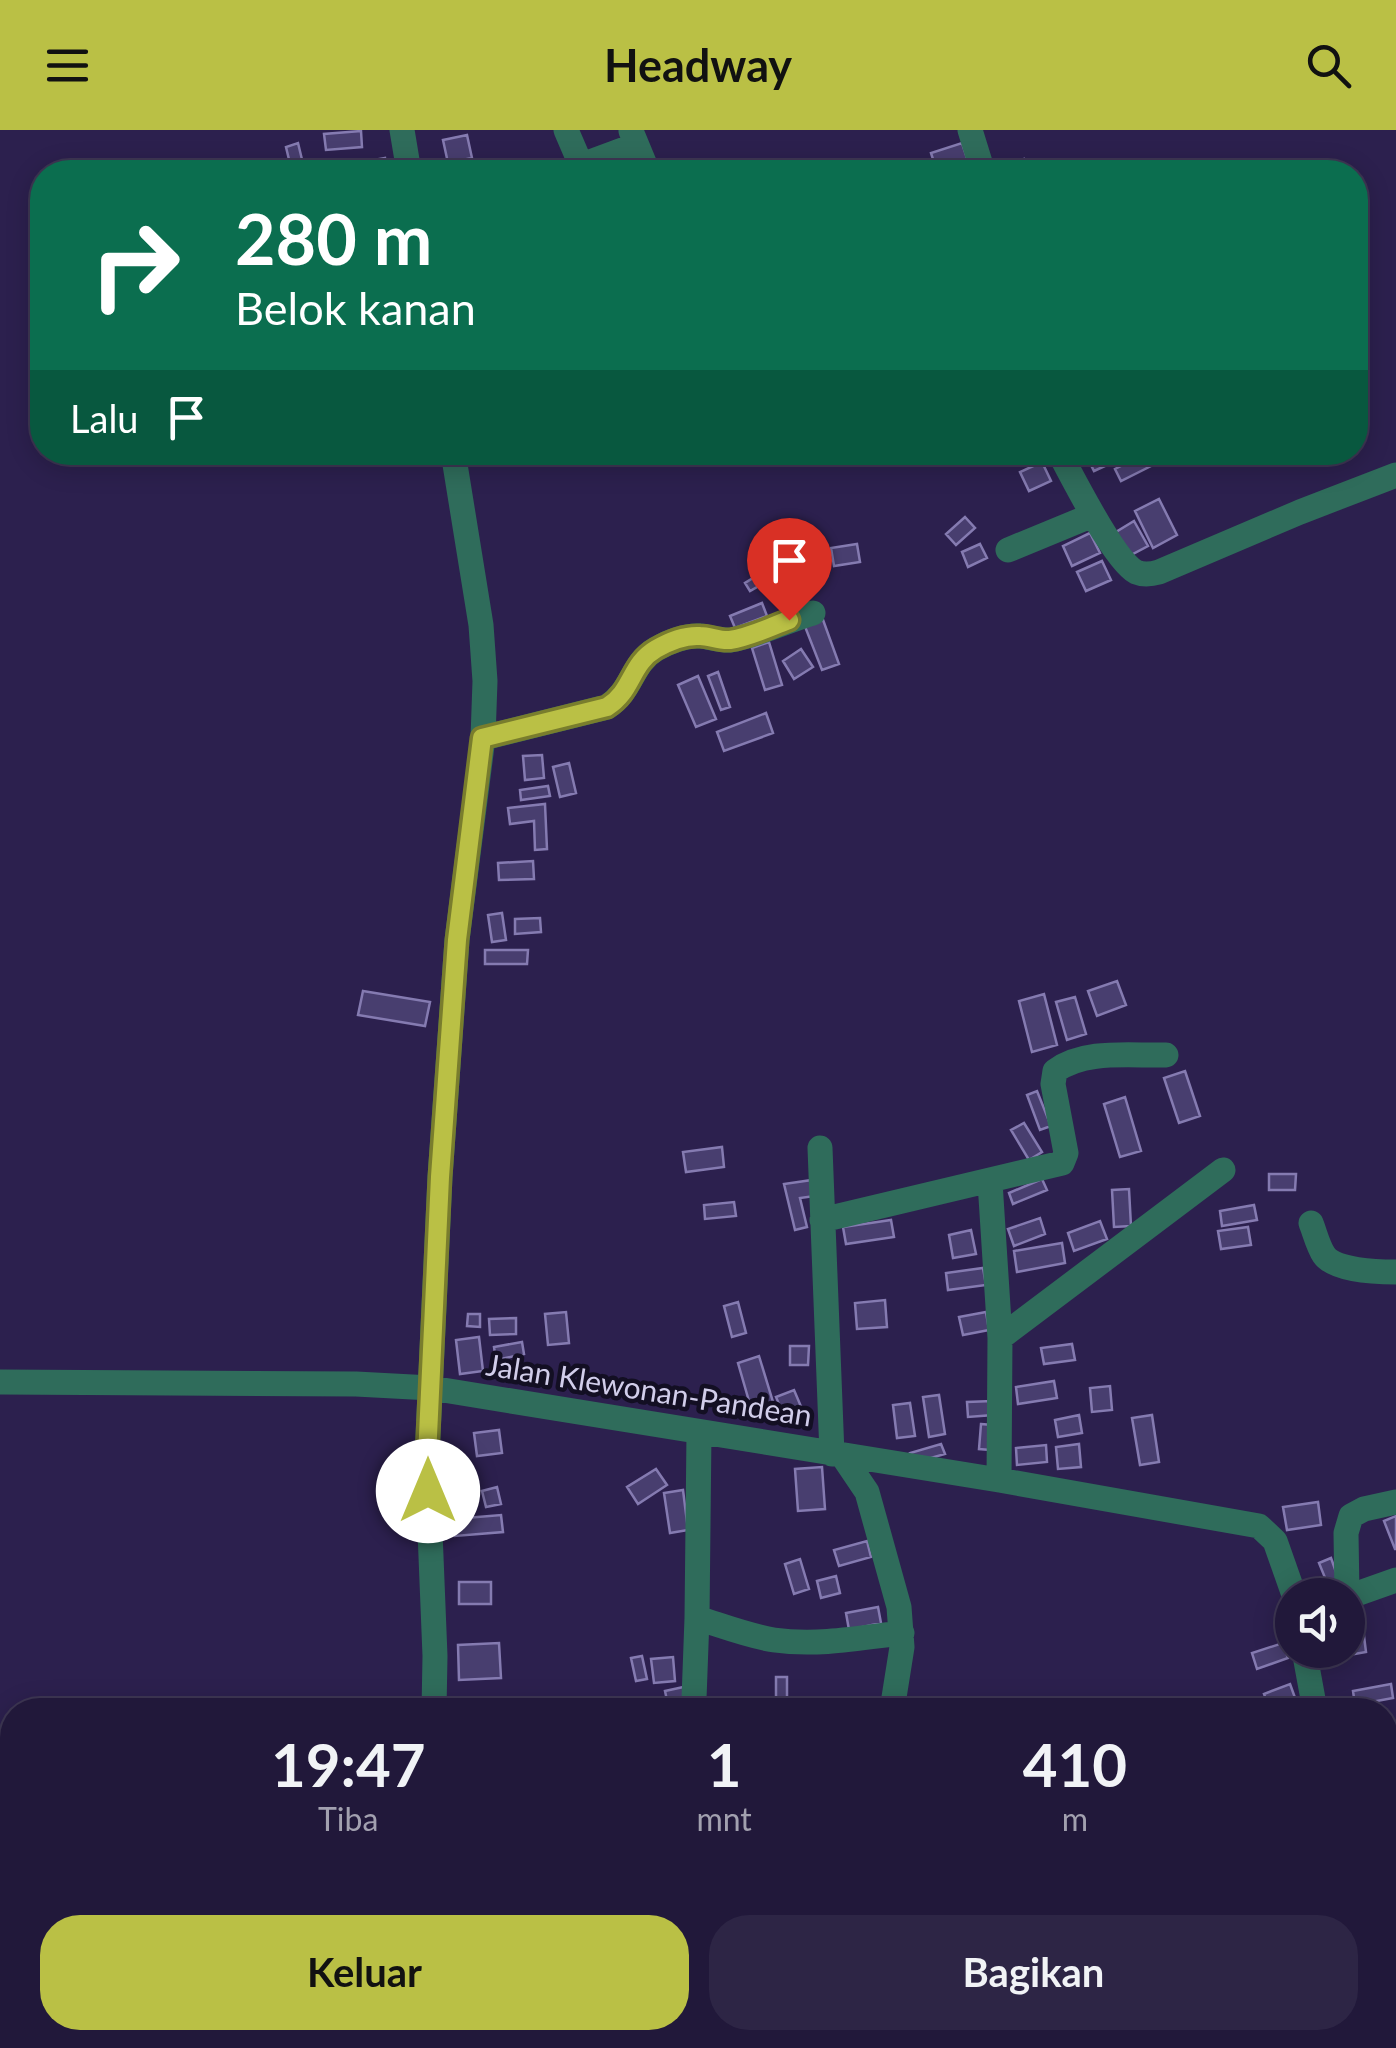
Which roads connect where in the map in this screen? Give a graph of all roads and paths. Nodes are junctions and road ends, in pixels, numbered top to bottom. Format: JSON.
{"nodes":[{"id":1,"x":402,"y":130,"type":"edge"},
{"id":2,"x":566,"y":130,"type":"edge"},
{"id":3,"x":970,"y":130,"type":"edge"},
{"id":4,"x":634,"y":138,"type":"edge"},
{"id":5,"x":407,"y":160,"type":"edge"},
{"id":6,"x":579,"y":160,"type":"edge"},
{"id":7,"x":598,"y":160,"type":"edge"},
{"id":8,"x":979,"y":160,"type":"edge"},
{"id":9,"x":455,"y":465,"type":"edge"},
{"id":10,"x":1067,"y":465,"type":"edge"},
{"id":11,"x":1396,"y":475,"type":"edge"},
{"id":12,"x":1093,"y":515,"type":"junction"},
{"id":13,"x":1008,"y":550,"type":"dead end"},
{"id":14,"x":813,"y":613,"type":"dead end"},
{"id":15,"x":482,"y":738,"type":"junction"},
{"id":16,"x":1166,"y":1055,"type":"dead end"},
{"id":17,"x":820,"y":1148,"type":"dead end"},
{"id":18,"x":1223,"y":1170,"type":"dead end"},
{"id":19,"x":990,"y":1182,"type":"junction"},
{"id":20,"x":822,"y":1220,"type":"junction"},
{"id":21,"x":1311,"y":1224,"type":"dead end"},
{"id":22,"x":1396,"y":1272,"type":"edge"},
{"id":23,"x":1000,"y":1338,"type":"junction"},
{"id":24,"x":0,"y":1382,"type":"edge"},
{"id":25,"x":431,"y":1388,"type":"junction"},
{"id":26,"x":700,"y":1432,"type":"junction"},
{"id":27,"x":837,"y":1454,"type":"junction"},
{"id":28,"x":897,"y":1464,"type":"junction"},
{"id":29,"x":999,"y":1480,"type":"junction"},
{"id":30,"x":867,"y":1492,"type":"junction"},
{"id":31,"x":1396,"y":1502,"type":"edge"},
{"id":32,"x":1288,"y":1578,"type":"edge"},
{"id":33,"x":1347,"y":1578,"type":"edge"},
{"id":34,"x":1396,"y":1580,"type":"edge"},
{"id":35,"x":1365,"y":1590,"type":"edge"},
{"id":36,"x":698,"y":1618,"type":"junction"},
{"id":37,"x":902,"y":1632,"type":"junction"},
{"id":38,"x":1307,"y":1668,"type":"edge"},
{"id":39,"x":434,"y":1698,"type":"edge"},
{"id":40,"x":694,"y":1698,"type":"edge"},
{"id":41,"x":894,"y":1698,"type":"edge"},
{"id":42,"x":1313,"y":1698,"type":"edge"}],
"edges":[{"from":1,"to":5,"type":"street"},
{"from":2,"to":6,"type":"street"},
{"from":3,"to":8,"type":"street"},
{"from":4,"to":7,"type":"street"},
{"from":9,"to":15,"type":"street"},
{"from":10,"to":12,"type":"street"},
{"from":11,"to":12,"type":"street"},
{"from":12,"to":13,"type":"street"},
{"from":14,"to":15,"type":"street"},
{"from":15,"to":25,"type":"street"},
{"from":16,"to":19,"type":"street"},
{"from":17,"to":20,"type":"street"},
{"from":18,"to":23,"type":"street"},
{"from":19,"to":20,"type":"street"},
{"from":19,"to":23,"type":"street"},
{"from":20,"to":27,"type":"street"},
{"from":21,"to":22,"type":"street"},
{"from":23,"to":29,"type":"street"},
{"from":24,"to":25,"type":"street","name":"Jalan Klewonan-Pandean"},
{"from":25,"to":26,"type":"street","name":"Jalan Klewonan-Pandean"},
{"from":25,"to":39,"type":"street"},
{"from":26,"to":27,"type":"street","name":"Jalan Klewonan-Pandean"},
{"from":26,"to":36,"type":"street"},
{"from":27,"to":28,"type":"street","name":"Jalan Klewonan-Pandean"},
{"from":27,"to":30,"type":"street"},
{"from":28,"to":29,"type":"street","name":"Jalan Klewonan-Pandean"},
{"from":28,"to":30,"type":"street"},
{"from":29,"to":32,"type":"street","name":"Jalan Klewonan-Pandean"},
{"from":30,"to":37,"type":"street"},
{"from":31,"to":33,"type":"street"},
{"from":34,"to":35,"type":"street"},
{"from":36,"to":37,"type":"street"},
{"from":36,"to":40,"type":"street"},
{"from":37,"to":41,"type":"street"},
{"from":38,"to":42,"type":"street"}]}
